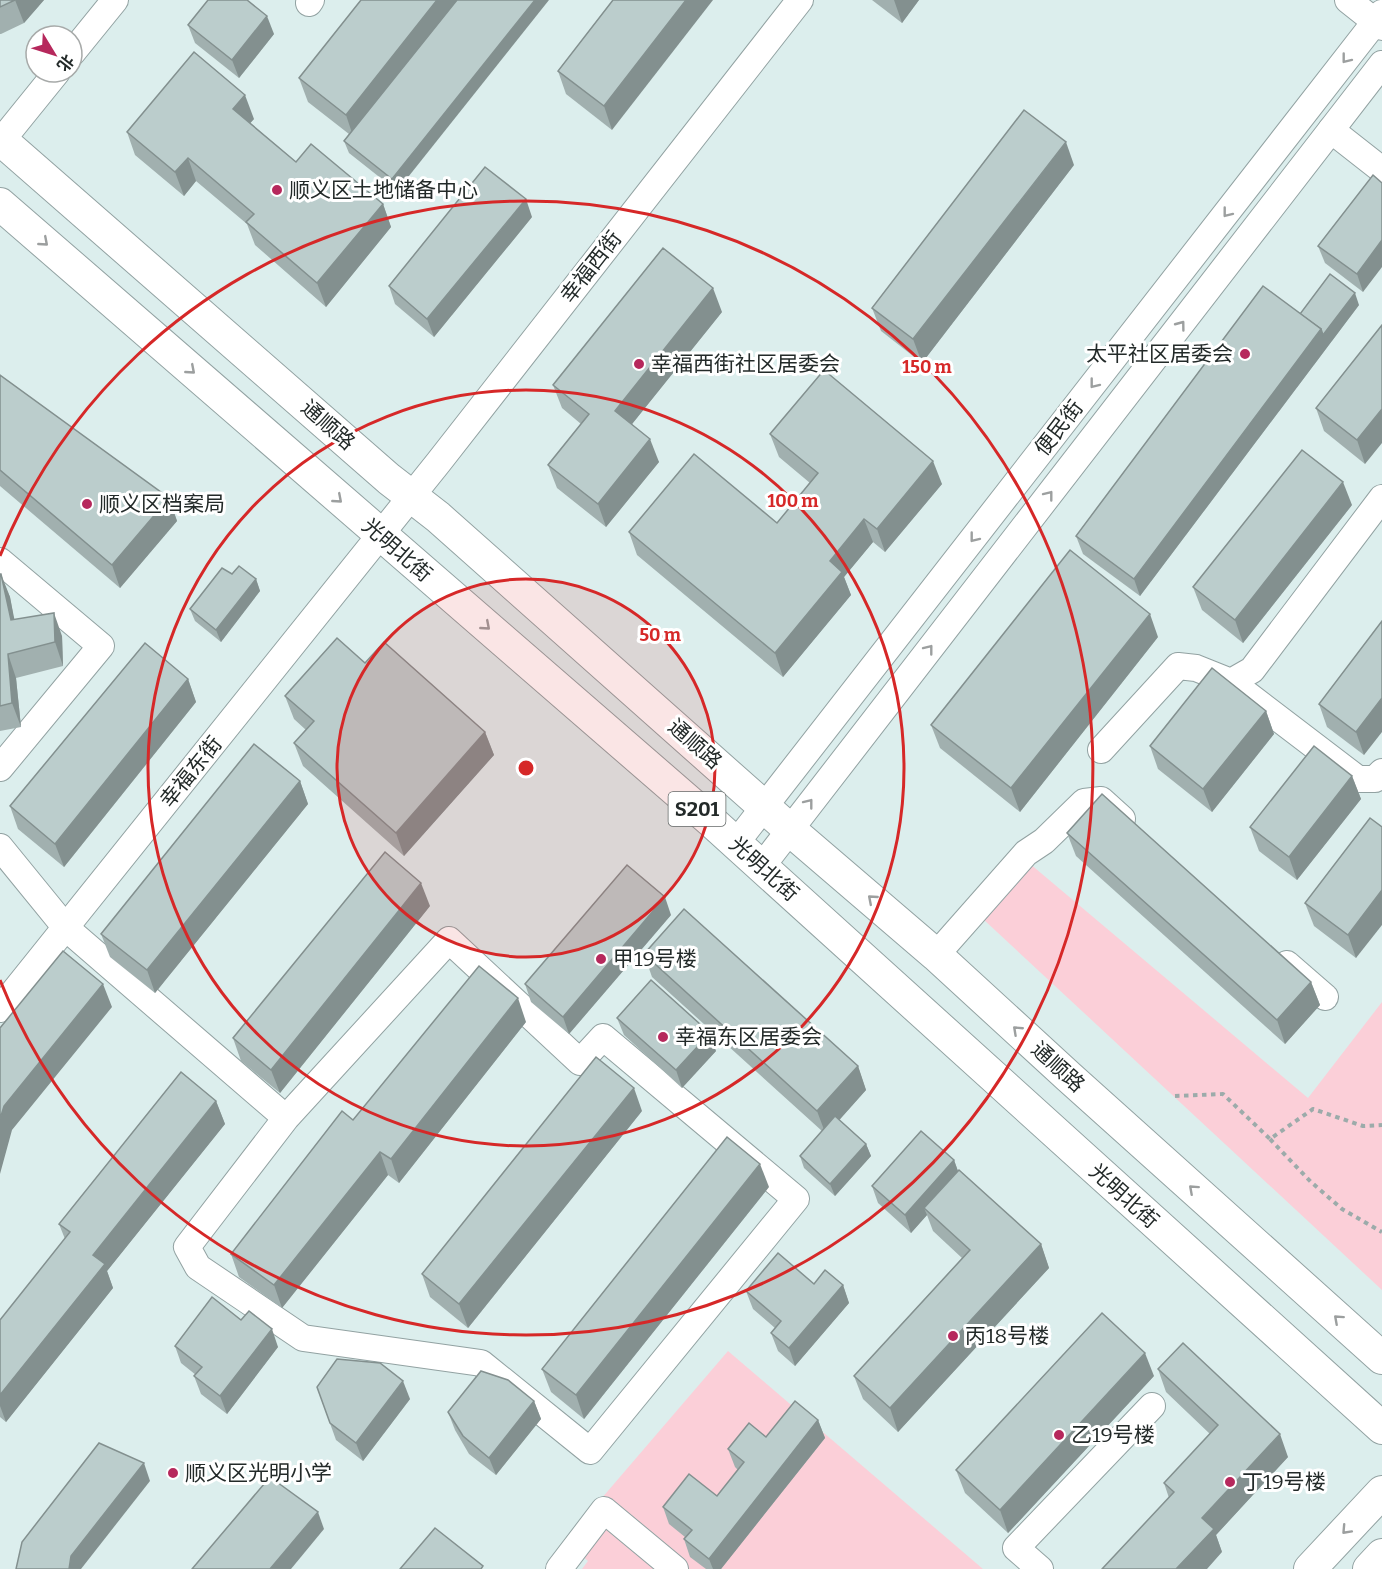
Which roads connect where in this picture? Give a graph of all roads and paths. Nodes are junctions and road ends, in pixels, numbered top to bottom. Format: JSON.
{"nodes":[{"id":1,"x":115,"y":0,"type":"edge"},
{"id":2,"x":800,"y":0,"type":"edge"},
{"id":3,"x":1348,"y":0,"type":"edge"},
{"id":4,"x":1380,"y":20,"type":"edge"},
{"id":5,"x":84,"y":38,"type":"edge"},
{"id":6,"x":1382,"y":64,"type":"edge"},
{"id":7,"x":47,"y":84,"type":"edge"},
{"id":8,"x":1331,"y":130,"type":"junction"},
{"id":9,"x":1,"y":139,"type":"edge"},
{"id":10,"x":1382,"y":170,"type":"edge"},
{"id":11,"x":0,"y":204,"type":"edge"},
{"id":12,"x":410,"y":497,"type":"junction"},
{"id":13,"x":1382,"y":498,"type":"edge"},
{"id":14,"x":380,"y":533,"type":"junction"},
{"id":15,"x":0,"y":561,"type":"edge"},
{"id":16,"x":1231,"y":682,"type":"junction"},
{"id":17,"x":1101,"y":750,"type":"dead end"},
{"id":18,"x":0,"y":768,"type":"edge"},
{"id":19,"x":1382,"y":772,"type":"edge"},
{"id":20,"x":765,"y":807,"type":"junction"},
{"id":21,"x":789,"y":829,"type":"junction"},
{"id":22,"x":1137,"y":832,"type":"edge"},
{"id":23,"x":736,"y":843,"type":"junction"},
{"id":24,"x":0,"y":847,"type":"edge"},
{"id":25,"x":762,"y":866,"type":"junction"},
{"id":26,"x":66,"y":928,"type":"junction"},
{"id":27,"x":1271,"y":950,"type":"edge"},
{"id":28,"x":936,"y":955,"type":"junction"},
{"id":29,"x":1325,"y":998,"type":"dead end"},
{"id":30,"x":0,"y":1009,"type":"edge"},
{"id":31,"x":1175,"y":1096,"type":"dead end"},
{"id":32,"x":286,"y":1118,"type":"junction"},
{"id":33,"x":1382,"y":1125,"type":"edge"},
{"id":34,"x":1270,"y":1139,"type":"junction"},
{"id":35,"x":1382,"y":1232,"type":"edge"},
{"id":36,"x":1382,"y":1358,"type":"edge"},
{"id":37,"x":1152,"y":1406,"type":"dead end"},
{"id":38,"x":1382,"y":1428,"type":"edge"},
{"id":39,"x":1382,"y":1492,"type":"edge"},
{"id":40,"x":1382,"y":1555,"type":"edge"},
{"id":41,"x":559,"y":1569,"type":"edge"},
{"id":42,"x":675,"y":1569,"type":"edge"},
{"id":43,"x":1040,"y":1569,"type":"edge"},
{"id":44,"x":1310,"y":1569,"type":"edge"},
{"id":45,"x":1369,"y":1569,"type":"edge"}],
"edges":[{"from":1,"to":5,"type":"street"},
{"from":2,"to":12,"type":"street","name":"幸福西街"},
{"from":3,"to":4,"type":"street"},
{"from":4,"to":20,"type":"street","name":"便民街","one_way":true},
{"from":6,"to":8,"type":"street","name":"便民街"},
{"from":7,"to":9,"type":"street"},
{"from":8,"to":10,"type":"street"},
{"from":21,"to":8,"type":"street","name":"便民街","one_way":true},
{"from":9,"to":12,"type":"main road","name":"通顺路","number":"S201"},
{"from":11,"to":14,"type":"main road","name":"光明北街","number":"S201","one_way":true},
{"from":12,"to":14,"type":"street","name":"幸福西街"},
{"from":12,"to":20,"type":"main road","name":"通顺路","number":"S201"},
{"from":13,"to":16,"type":"street"},
{"from":14,"to":23,"type":"main road","name":"光明北街","number":"S201","one_way":true},
{"from":14,"to":26,"type":"street","name":"幸福东街"},
{"from":15,"to":18,"type":"street"},
{"from":16,"to":17,"type":"street"},
{"from":16,"to":19,"type":"street"},
{"from":20,"to":21,"type":"main road","name":"通顺路","number":"S201"},
{"from":20,"to":23,"type":"street","name":"便民街"},
{"from":21,"to":25,"type":"street","name":"便民街"},
{"from":28,"to":21,"type":"main road","name":"通顺路","number":"S201","one_way":true},
{"from":22,"to":28,"type":"street"},
{"from":23,"to":25,"type":"main road","name":"光明北街","number":"S201"},
{"from":24,"to":26,"type":"street"},
{"from":25,"to":38,"type":"main road","name":"光明北街","number":"S201"},
{"from":26,"to":30,"type":"street","name":"幸福东街"},
{"from":26,"to":32,"type":"street"},
{"from":27,"to":29,"type":"street"},
{"from":36,"to":28,"type":"main road","name":"通顺路","number":"S201","one_way":true},
{"from":31,"to":34,"type":"path"},
{"from":32,"to":32,"type":"street"},
{"from":33,"to":34,"type":"path"},
{"from":34,"to":35,"type":"path"},
{"from":37,"to":43,"type":"street"},
{"from":39,"to":44,"type":"main road","one_way":true},
{"from":40,"to":45,"type":"main road"},
{"from":41,"to":42,"type":"street"}]}
